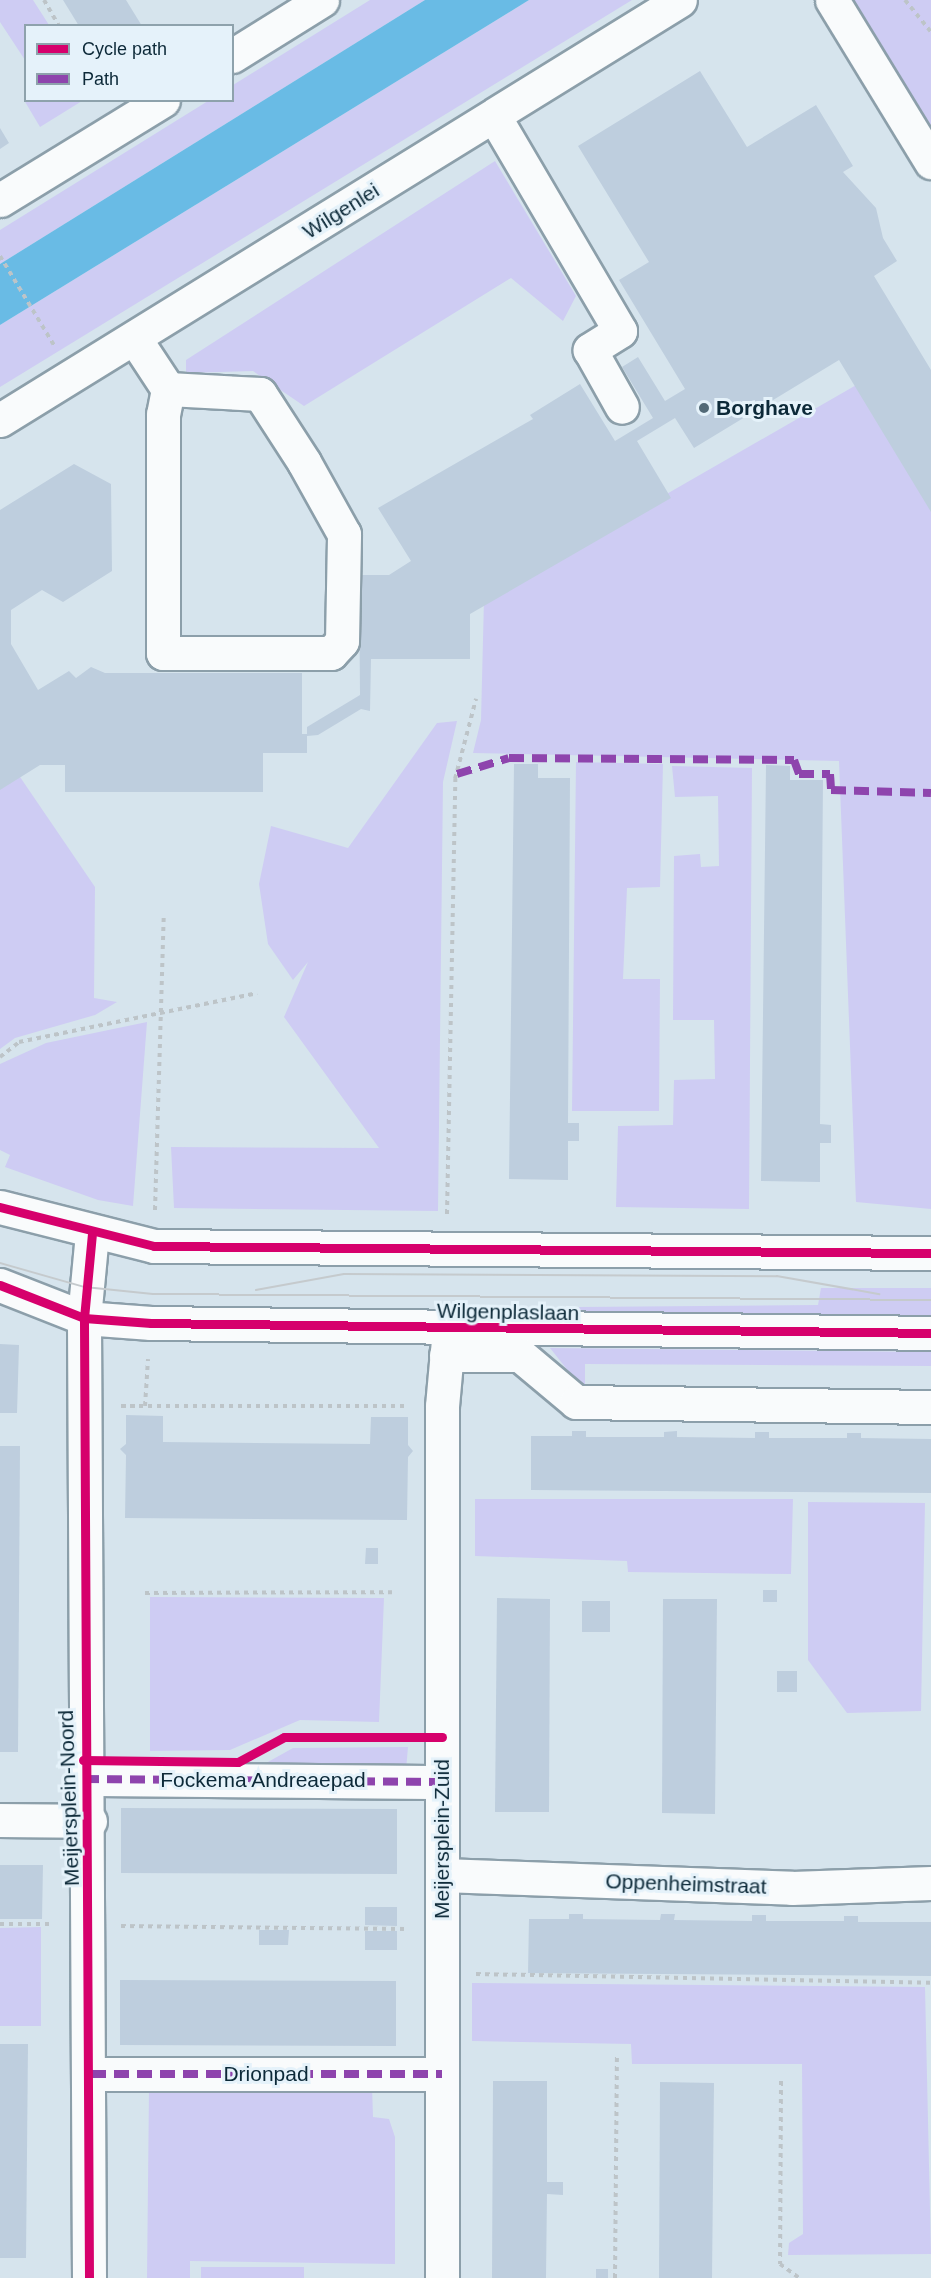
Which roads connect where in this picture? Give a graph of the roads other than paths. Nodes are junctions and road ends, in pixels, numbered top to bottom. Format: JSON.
{"nodes":[{"id":1,"x":322,"y":0,"type":"edge"},
{"id":2,"x":680,"y":0,"type":"edge"},
{"id":3,"x":832,"y":0,"type":"edge"},
{"id":4,"x":234,"y":55,"type":"edge"},
{"id":5,"x":160,"y":102,"type":"edge"},
{"id":6,"x":494,"y":116,"type":"junction"},
{"id":7,"x":931,"y":162,"type":"edge"},
{"id":8,"x":0,"y":200,"type":"edge"},
{"id":9,"x":135,"y":339,"type":"junction"},
{"id":10,"x":168,"y":389,"type":"junction"},
{"id":11,"x":622,"y":407,"type":"dead end"},
{"id":12,"x":0,"y":420,"type":"edge"},
{"id":13,"x":0,"y":1207,"type":"edge"},
{"id":14,"x":92,"y":1234,"type":"junction"},
{"id":15,"x":931,"y":1253,"type":"edge"},
{"id":16,"x":0,"y":1285,"type":"edge"},
{"id":17,"x":84,"y":1318,"type":"junction"},
{"id":18,"x":931,"y":1333,"type":"edge"},
{"id":19,"x":447,"y":1342,"type":"junction"},
{"id":20,"x":931,"y":1407,"type":"edge"},
{"id":21,"x":84,"y":1779,"type":"junction"},
{"id":22,"x":442,"y":1782,"type":"junction"},
{"id":23,"x":0,"y":1820,"type":"edge"},
{"id":24,"x":90,"y":1821,"type":"junction"},
{"id":25,"x":442,"y":1875,"type":"junction"},
{"id":26,"x":931,"y":1883,"type":"edge"},
{"id":27,"x":91,"y":2074,"type":"junction"},
{"id":28,"x":441,"y":2074,"type":"junction"},
{"id":29,"x":89,"y":2278,"type":"edge"},
{"id":30,"x":442,"y":2278,"type":"edge"}],
"edges":[{"from":1,"to":4,"type":"street"},
{"from":2,"to":6,"type":"street","name":"Wilgenlei"},
{"from":3,"to":7,"type":"street"},
{"from":5,"to":8,"type":"street"},
{"from":6,"to":9,"type":"street","name":"Wilgenlei"},
{"from":6,"to":11,"type":"street"},
{"from":9,"to":10,"type":"street"},
{"from":9,"to":12,"type":"street","name":"Wilgenlei"},
{"from":10,"to":10,"type":"street"},
{"from":13,"to":14,"type":"street"},
{"from":14,"to":15,"type":"street"},
{"from":14,"to":17,"type":"street"},
{"from":16,"to":17,"type":"street","name":"Wilgenplaslaan"},
{"from":17,"to":19,"type":"street","name":"Wilgenplaslaan"},
{"from":17,"to":21,"type":"street","name":"Meijersplein-Noord"},
{"from":18,"to":19,"type":"street","name":"Wilgenplaslaan"},
{"from":19,"to":20,"type":"street","name":"Wilgenplaslaan"},
{"from":19,"to":22,"type":"street","name":"Meijersplein-Zuid"},
{"from":21,"to":22,"type":"street","name":"Fockema Andreaepad"},
{"from":21,"to":24,"type":"street","name":"Meijersplein-Noord"},
{"from":22,"to":25,"type":"street","name":"Meijersplein-Zuid"},
{"from":23,"to":24,"type":"street"},
{"from":24,"to":27,"type":"street","name":"Meijersplein-Noord"},
{"from":25,"to":26,"type":"street","name":"Oppenheimstraat"},
{"from":25,"to":28,"type":"street","name":"Meijersplein-Zuid"},
{"from":27,"to":28,"type":"street","name":"Drionpad"},
{"from":27,"to":29,"type":"street","name":"Meijersplein-Noord"},
{"from":28,"to":30,"type":"street","name":"Meijersplein-Zuid"}]}
